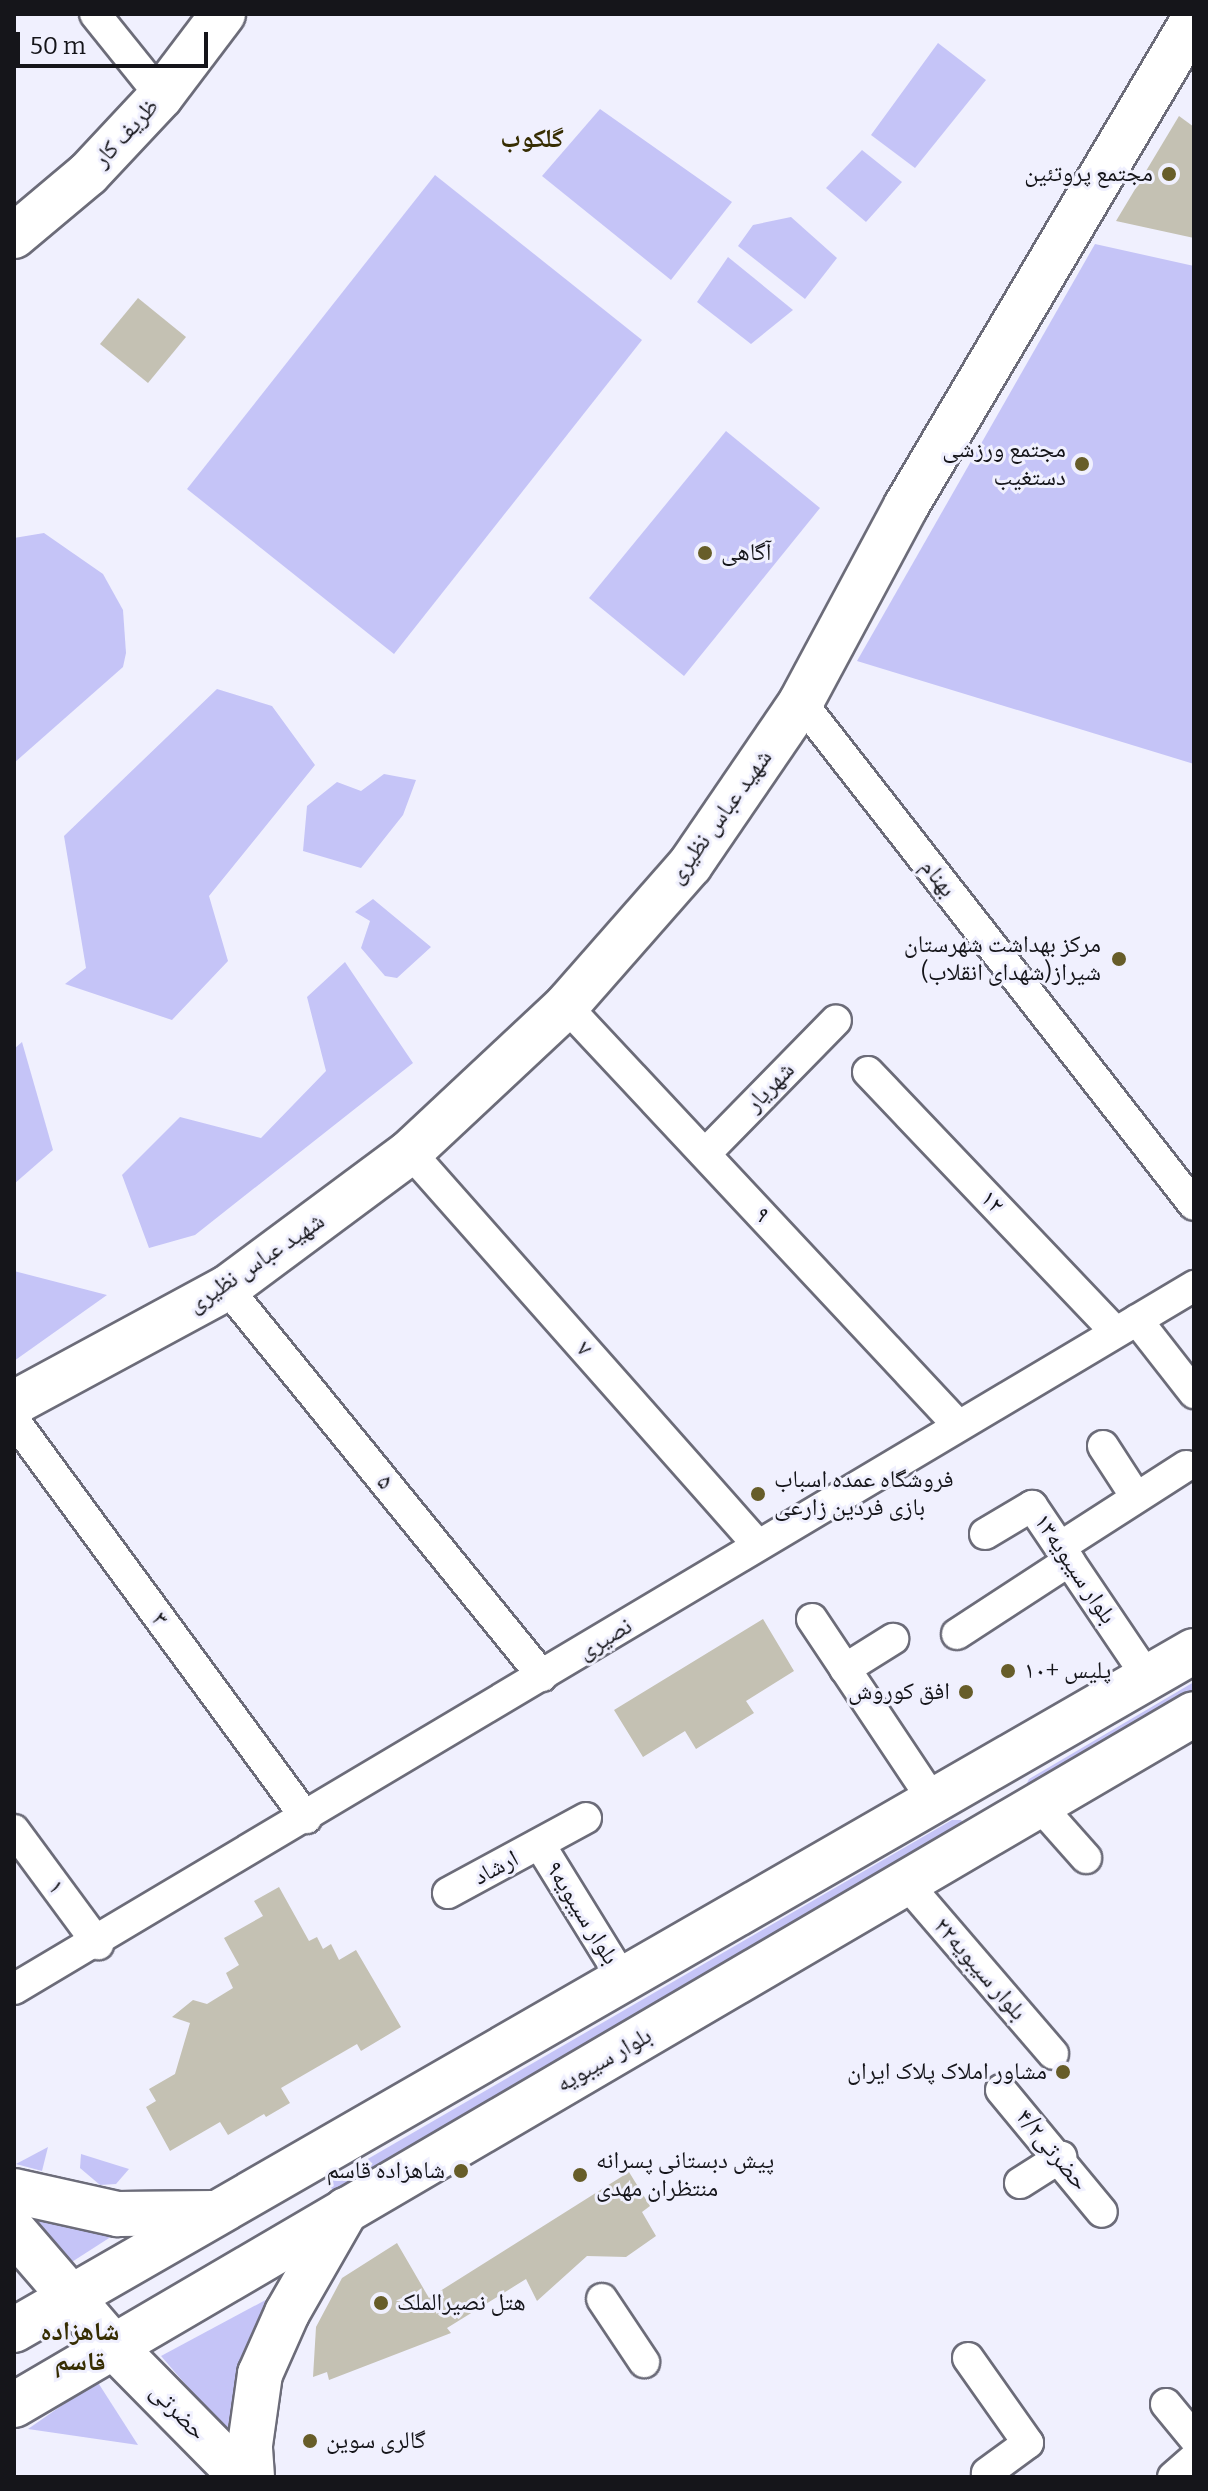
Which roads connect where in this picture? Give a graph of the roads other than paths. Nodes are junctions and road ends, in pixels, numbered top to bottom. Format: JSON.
{"nodes":[{"id":1,"x":95,"y":14,"type":"edge"},
{"id":2,"x":223,"y":14,"type":"edge"},
{"id":3,"x":1194,"y":19,"type":"edge"},
{"id":4,"x":161,"y":96,"type":"junction"},
{"id":5,"x":14,"y":236,"type":"edge"},
{"id":6,"x":801,"y":702,"type":"junction"},
{"id":7,"x":566,"y":1006,"type":"junction"},
{"id":8,"x":836,"y":1020,"type":"dead end"},
{"id":9,"x":868,"y":1072,"type":"dead end"},
{"id":10,"x":410,"y":1152,"type":"junction"},
{"id":11,"x":705,"y":1154,"type":"junction"},
{"id":12,"x":1194,"y":1205,"type":"edge"},
{"id":13,"x":1194,"y":1286,"type":"edge"},
{"id":14,"x":227,"y":1288,"type":"junction"},
{"id":15,"x":1127,"y":1326,"type":"junction"},
{"id":16,"x":1194,"y":1393,"type":"edge"},
{"id":17,"x":14,"y":1403,"type":"edge"},
{"id":18,"x":14,"y":1420,"type":"edge"},
{"id":19,"x":958,"y":1425,"type":"junction"},
{"id":20,"x":1103,"y":1446,"type":"dead end"},
{"id":21,"x":1186,"y":1466,"type":"dead end"},
{"id":22,"x":1136,"y":1497,"type":"junction"},
{"id":23,"x":985,"y":1534,"type":"dead end"},
{"id":24,"x":758,"y":1545,"type":"junction"},
{"id":25,"x":1064,"y":1554,"type":"junction"},
{"id":26,"x":812,"y":1619,"type":"dead end"},
{"id":27,"x":957,"y":1634,"type":"dead end"},
{"id":28,"x":893,"y":1639,"type":"dead end"},
{"id":29,"x":1194,"y":1651,"type":"edge"},
{"id":30,"x":845,"y":1669,"type":"junction"},
{"id":31,"x":542,"y":1676,"type":"junction"},
{"id":32,"x":1148,"y":1678,"type":"junction"},
{"id":33,"x":1194,"y":1714,"type":"edge"},
{"id":34,"x":951,"y":1792,"type":"junction"},
{"id":35,"x":1039,"y":1805,"type":"junction"},
{"id":36,"x":306,"y":1818,"type":"junction"},
{"id":37,"x":586,"y":1818,"type":"dead end"},
{"id":38,"x":998,"y":1829,"type":"junction"},
{"id":39,"x":14,"y":1830,"type":"edge"},
{"id":40,"x":540,"y":1845,"type":"junction"},
{"id":41,"x":1086,"y":1858,"type":"dead end"},
{"id":42,"x":907,"y":1884,"type":"junction"},
{"id":43,"x":448,"y":1893,"type":"dead end"},
{"id":44,"x":98,"y":1944,"type":"junction"},
{"id":45,"x":624,"y":1981,"type":"junction"},
{"id":46,"x":14,"y":1989,"type":"edge"},
{"id":47,"x":1053,"y":2054,"type":"dead end"},
{"id":48,"x":1001,"y":2090,"type":"dead end"},
{"id":49,"x":1061,"y":2157,"type":"junction"},
{"id":50,"x":1020,"y":2183,"type":"dead end"},
{"id":51,"x":14,"y":2191,"type":"edge"},
{"id":52,"x":346,"y":2210,"type":"junction"},
{"id":53,"x":1102,"y":2212,"type":"dead end"},
{"id":54,"x":219,"y":2213,"type":"junction"},
{"id":55,"x":14,"y":2231,"type":"edge"},
{"id":56,"x":70,"y":2296,"type":"junction"},
{"id":57,"x":602,"y":2299,"type":"dead end"},
{"id":58,"x":14,"y":2330,"type":"edge"},
{"id":59,"x":114,"y":2347,"type":"junction"},
{"id":60,"x":968,"y":2358,"type":"dead end"},
{"id":61,"x":644,"y":2362,"type":"dead end"},
{"id":62,"x":1166,"y":2404,"type":"dead end"},
{"id":63,"x":14,"y":2405,"type":"edge"},
{"id":64,"x":1194,"y":2438,"type":"edge"},
{"id":65,"x":1194,"y":2459,"type":"edge"},
{"id":66,"x":987,"y":2473,"type":"dead end"},
{"id":67,"x":242,"y":2477,"type":"edge"},
{"id":68,"x":252,"y":2477,"type":"edge"},
{"id":69,"x":1173,"y":2477,"type":"edge"}],
"edges":[{"from":1,"to":4,"type":"street"},
{"from":2,"to":4,"type":"main road","name":"ظریف کار"},
{"from":3,"to":6,"type":"main road","name":"شهید عباس نظیری"},
{"from":4,"to":5,"type":"main road","name":"ظریف کار"},
{"from":6,"to":7,"type":"main road","name":"شهید عباس نظیری"},
{"from":6,"to":12,"type":"street","name":"بهنام"},
{"from":7,"to":10,"type":"main road","name":"شهید عباس نظیری"},
{"from":7,"to":11,"type":"street","name":"۹"},
{"from":8,"to":11,"type":"street","name":"شهریار"},
{"from":9,"to":15,"type":"street","name":"۱۲"},
{"from":10,"to":14,"type":"main road","name":"شهید عباس نظیری"},
{"from":10,"to":24,"type":"street","name":"۷"},
{"from":11,"to":19,"type":"street","name":"۹"},
{"from":13,"to":15,"type":"street","name":"نصیری"},
{"from":14,"to":17,"type":"main road","name":"شهید عباس نظیری"},
{"from":14,"to":31,"type":"street","name":"۵"},
{"from":15,"to":16,"type":"street","name":"۱۲"},
{"from":15,"to":19,"type":"street","name":"نصیری"},
{"from":18,"to":36,"type":"street","name":"۳"},
{"from":19,"to":24,"type":"street","name":"نصیری"},
{"from":20,"to":22,"type":"street"},
{"from":21,"to":22,"type":"street"},
{"from":22,"to":25,"type":"street"},
{"from":23,"to":25,"type":"street","name":"بلوار سیبویه۱۳"},
{"from":24,"to":31,"type":"street","name":"نصیری"},
{"from":25,"to":27,"type":"street"},
{"from":25,"to":32,"type":"street","name":"بلوار سیبویه۱۳"},
{"from":26,"to":30,"type":"street"},
{"from":28,"to":30,"type":"street"},
{"from":29,"to":32,"type":"main road"},
{"from":30,"to":34,"type":"street"},
{"from":31,"to":36,"type":"street","name":"نصیری"},
{"from":32,"to":34,"type":"main road"},
{"from":33,"to":35,"type":"main road","name":"بلوار سیبویه"},
{"from":34,"to":38,"type":"main road"},
{"from":34,"to":45,"type":"main road"},
{"from":35,"to":38,"type":"main road","name":"بلوار سیبویه"},
{"from":35,"to":41,"type":"street"},
{"from":36,"to":44,"type":"street","name":"نصیری"},
{"from":37,"to":40,"type":"street","name":"ارشاد"},
{"from":38,"to":42,"type":"main road","name":"بلوار سیبویه"},
{"from":39,"to":44,"type":"street","name":"۱"},
{"from":40,"to":43,"type":"street","name":"ارشاد"},
{"from":40,"to":45,"type":"street","name":"بلوار سیبویه۹"},
{"from":42,"to":47,"type":"street","name":"بلوار سیبویه۲۲"},
{"from":42,"to":52,"type":"main road","name":"بلوار سیبویه"},
{"from":44,"to":46,"type":"street","name":"نصیری"},
{"from":45,"to":54,"type":"main road"},
{"from":48,"to":49,"type":"street","name":"حضرتی۴/۲"},
{"from":49,"to":50,"type":"street"},
{"from":49,"to":53,"type":"street","name":"حضرتی۴/۲"},
{"from":51,"to":54,"type":"main road"},
{"from":52,"to":59,"type":"main road","name":"بلوار سیبویه"},
{"from":52,"to":68,"type":"main road"},
{"from":54,"to":56,"type":"main road"},
{"from":55,"to":56,"type":"main road","name":"حضرتی"},
{"from":56,"to":58,"type":"main road"},
{"from":56,"to":59,"type":"main road","name":"حضرتی"},
{"from":57,"to":61,"type":"street"},
{"from":59,"to":63,"type":"main road","name":"بلوار سیبویه"},
{"from":59,"to":67,"type":"main road","name":"حضرتی"},
{"from":60,"to":66,"type":"street"},
{"from":62,"to":64,"type":"street"},
{"from":65,"to":69,"type":"street"}]}
